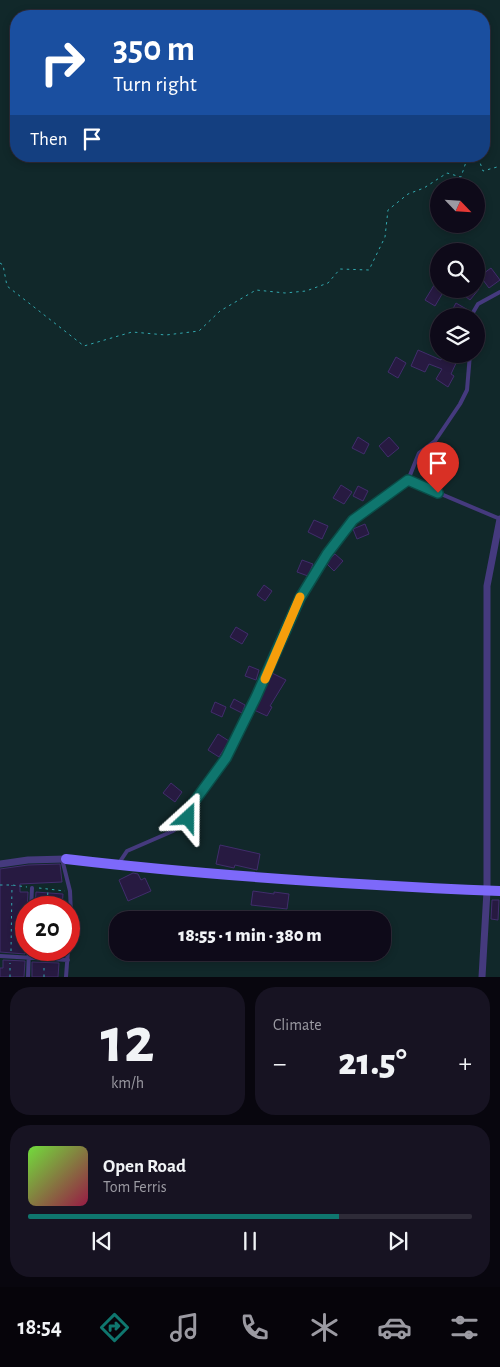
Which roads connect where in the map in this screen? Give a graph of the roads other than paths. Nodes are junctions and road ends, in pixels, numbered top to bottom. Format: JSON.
{"nodes":[{"id":1,"x":500,"y":292,"type":"edge"},
{"id":2,"x":476,"y":308,"type":"edge"},
{"id":3,"x":469,"y":363,"type":"edge"},
{"id":4,"x":408,"y":480,"type":"junction"},
{"id":5,"x":500,"y":519,"type":"edge"},
{"id":6,"x":64,"y":859,"type":"junction"},
{"id":7,"x":0,"y":864,"type":"edge"},
{"id":8,"x":118,"y":865,"type":"junction"},
{"id":9,"x":32,"y":888,"type":"dead end"},
{"id":10,"x":487,"y":891,"type":"junction"},
{"id":11,"x":500,"y":891,"type":"edge"},
{"id":12,"x":32,"y":896,"type":"edge"},
{"id":13,"x":70,"y":896,"type":"edge"},
{"id":14,"x":0,"y":956,"type":"edge"},
{"id":15,"x":15,"y":957,"type":"edge"},
{"id":16,"x":29,"y":961,"type":"edge"},
{"id":17,"x":68,"y":961,"type":"edge"},
{"id":18,"x":28,"y":977,"type":"edge"},
{"id":19,"x":66,"y":977,"type":"edge"},
{"id":20,"x":482,"y":977,"type":"edge"}],
"edges":[{"from":1,"to":2,"type":"lane"},
{"from":3,"to":4,"type":"lane"},
{"from":4,"to":5,"type":"lane"},
{"from":4,"to":8,"type":"lane"},
{"from":5,"to":10,"type":"street"},
{"from":6,"to":7,"type":"street"},
{"from":6,"to":8,"type":"main road"},
{"from":6,"to":13,"type":"lane"},
{"from":8,"to":10,"type":"main road"},
{"from":9,"to":12,"type":"lane"},
{"from":10,"to":11,"type":"main road"},
{"from":10,"to":20,"type":"street"},
{"from":14,"to":15,"type":"lane"},
{"from":16,"to":18,"type":"lane"},
{"from":17,"to":19,"type":"lane"}]}
